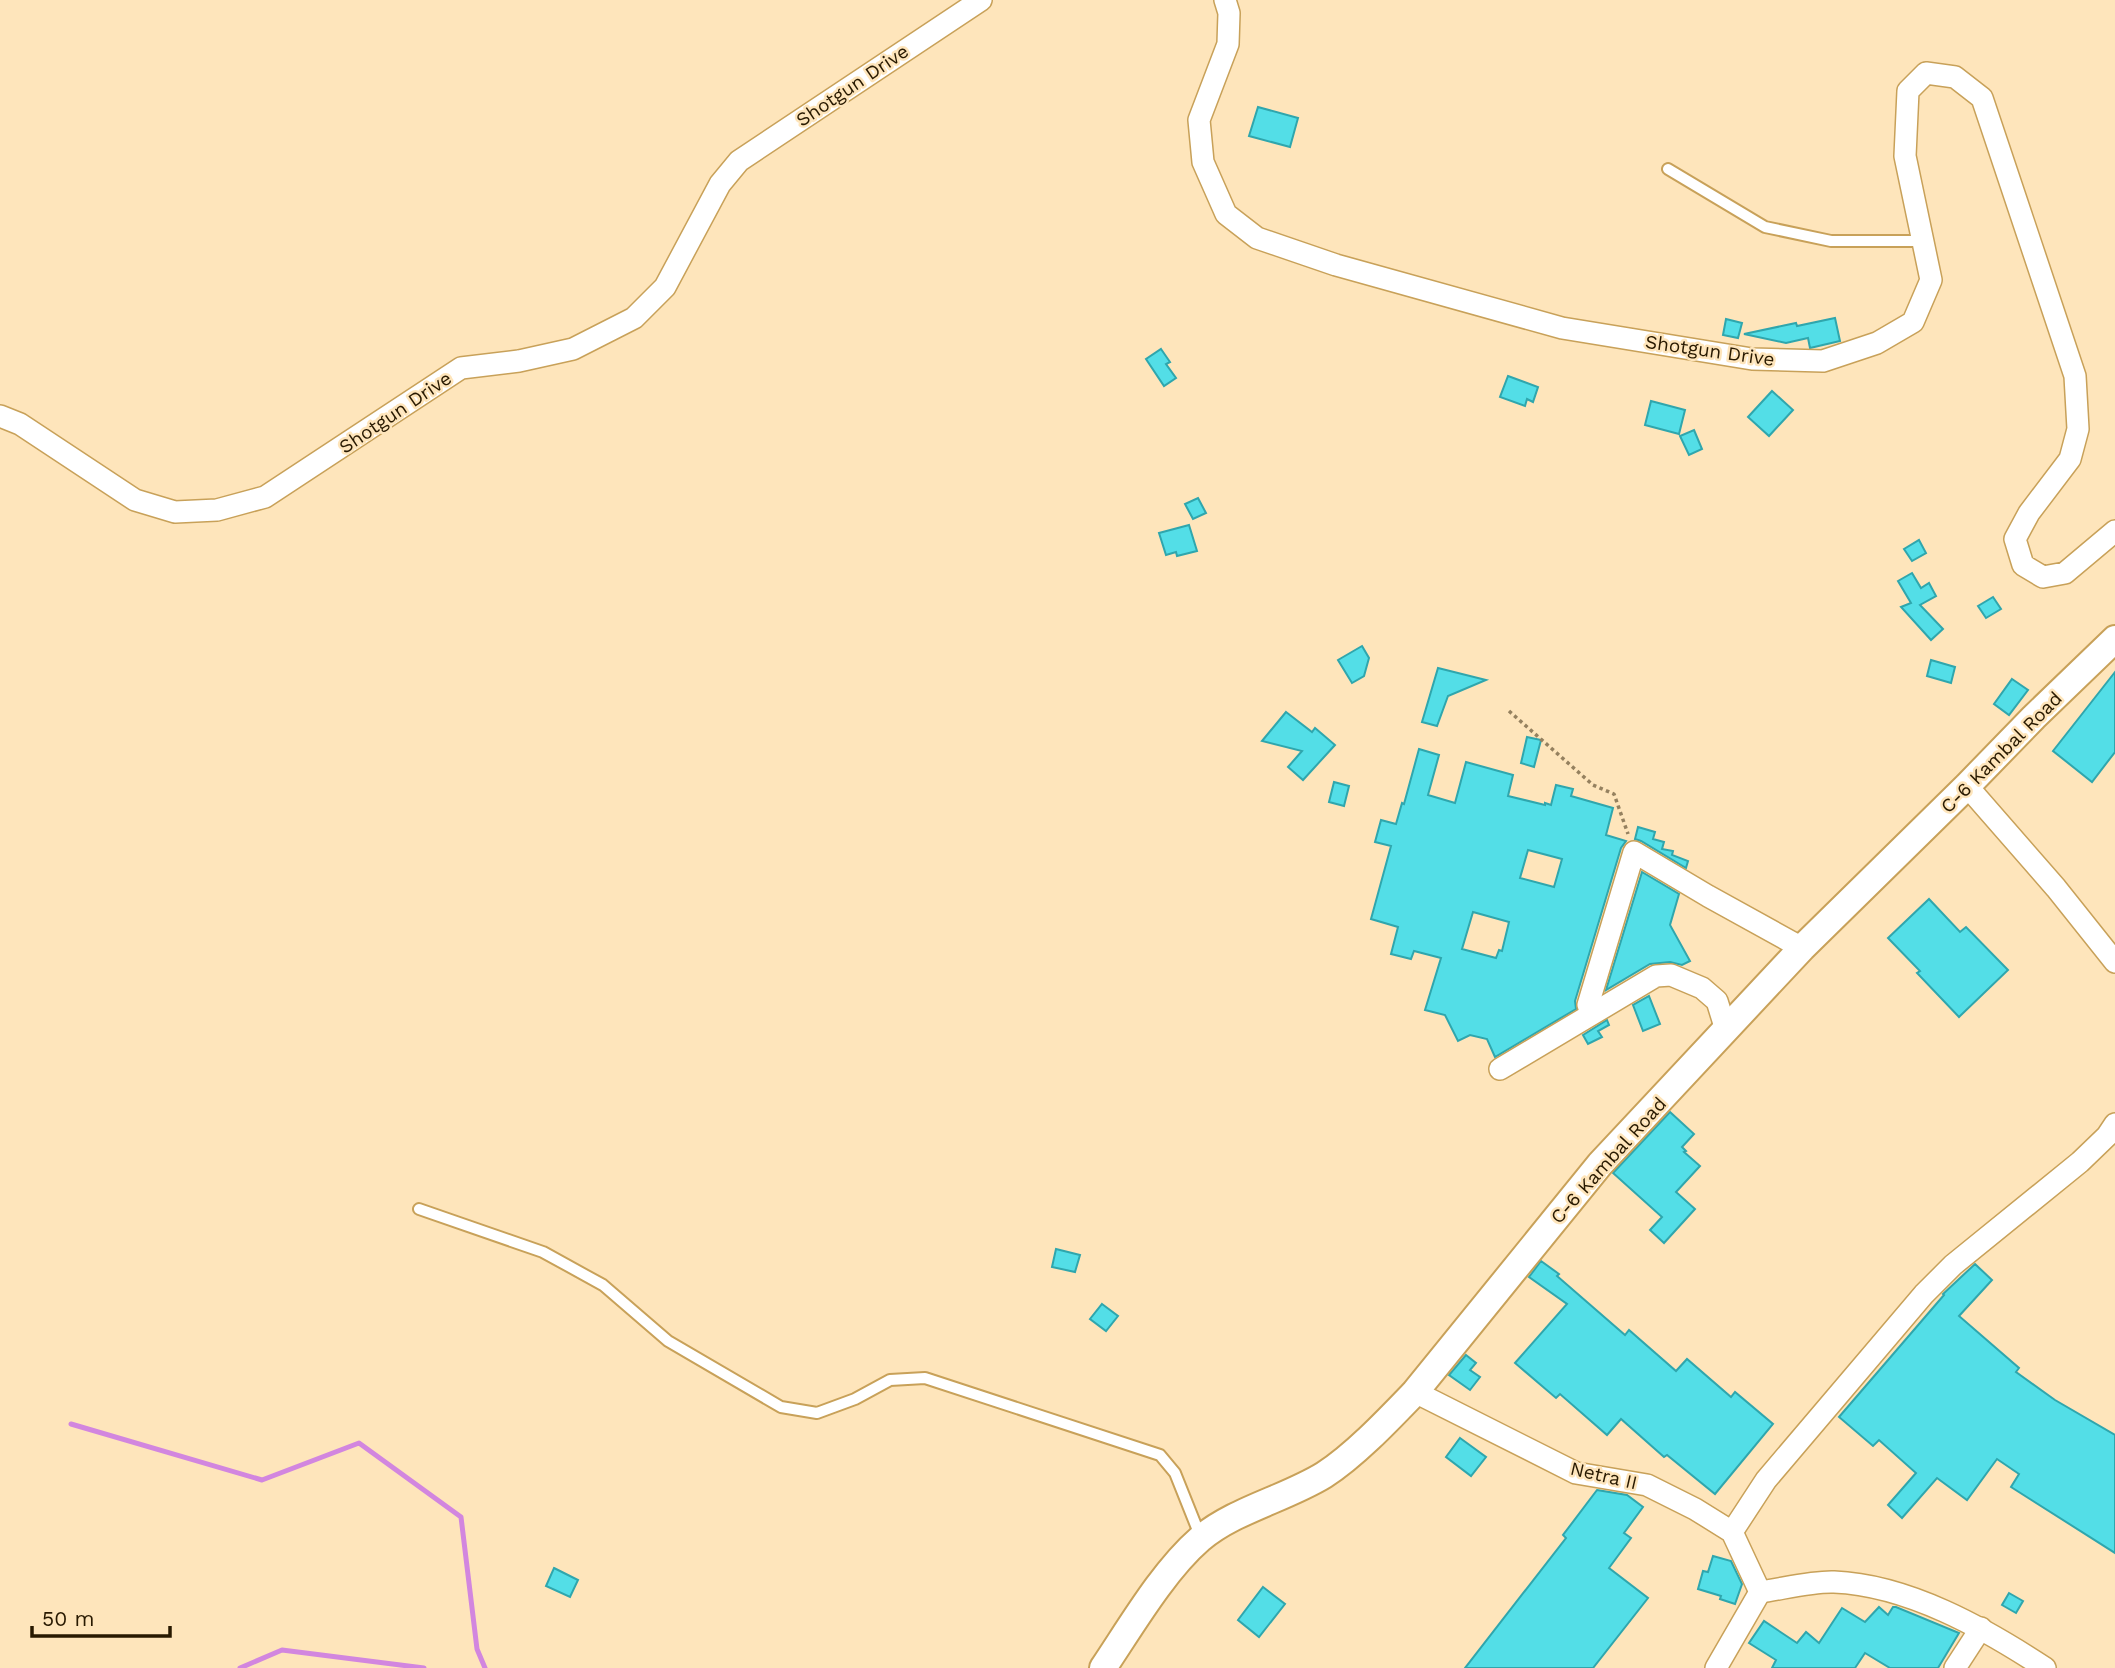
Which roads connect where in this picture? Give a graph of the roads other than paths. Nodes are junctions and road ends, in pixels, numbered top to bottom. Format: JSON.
{"nodes":[{"id":1,"x":981,"y":0,"type":"edge"},
{"id":2,"x":1225,"y":0,"type":"edge"},
{"id":3,"x":1668,"y":169,"type":"dead end"},
{"id":4,"x":1923,"y":240,"type":"junction"},
{"id":5,"x":0,"y":416,"type":"edge"},
{"id":6,"x":2115,"y":531,"type":"edge"},
{"id":7,"x":2115,"y":639,"type":"edge"},
{"id":8,"x":1967,"y":786,"type":"junction"},
{"id":9,"x":1802,"y":948,"type":"junction"},
{"id":10,"x":2115,"y":962,"type":"edge"},
{"id":11,"x":1588,"y":1005,"type":"dead end"},
{"id":12,"x":1726,"y":1030,"type":"junction"},
{"id":13,"x":1500,"y":1069,"type":"dead end"},
{"id":14,"x":2115,"y":1124,"type":"edge"},
{"id":15,"x":419,"y":1209,"type":"dead end"},
{"id":16,"x":1415,"y":1392,"type":"junction"},
{"id":17,"x":1732,"y":1532,"type":"junction"},
{"id":18,"x":1201,"y":1538,"type":"junction"},
{"id":19,"x":1760,"y":1592,"type":"junction"},
{"id":20,"x":1980,"y":1628,"type":"junction"},
{"id":21,"x":1103,"y":1668,"type":"edge"},
{"id":22,"x":1716,"y":1668,"type":"edge"},
{"id":23,"x":1955,"y":1668,"type":"edge"},
{"id":24,"x":2045,"y":1668,"type":"edge"}],
"edges":[{"from":1,"to":5,"type":"street","name":"Shotgun Drive"},
{"from":2,"to":4,"type":"street","name":"Shotgun Drive"},
{"from":3,"to":4,"type":"lane"},
{"from":4,"to":6,"type":"street","name":"Shotgun Drive"},
{"from":7,"to":8,"type":"street","name":"C-6 Kambal Road"},
{"from":8,"to":9,"type":"street","name":"C-6 Kambal Road"},
{"from":8,"to":10,"type":"street"},
{"from":9,"to":11,"type":"street"},
{"from":9,"to":12,"type":"street","name":"C-6 Kambal Road"},
{"from":12,"to":13,"type":"street"},
{"from":12,"to":16,"type":"street","name":"C-6 Kambal Road"},
{"from":14,"to":17,"type":"street"},
{"from":15,"to":18,"type":"lane"},
{"from":16,"to":17,"type":"street","name":"Netra II"},
{"from":16,"to":18,"type":"street","name":"C-6 Kambal Road"},
{"from":17,"to":19,"type":"street"},
{"from":18,"to":21,"type":"street","name":"C-6 Kambal Road"},
{"from":19,"to":20,"type":"street"},
{"from":19,"to":22,"type":"street"},
{"from":20,"to":23,"type":"street"},
{"from":20,"to":24,"type":"street"}]}
